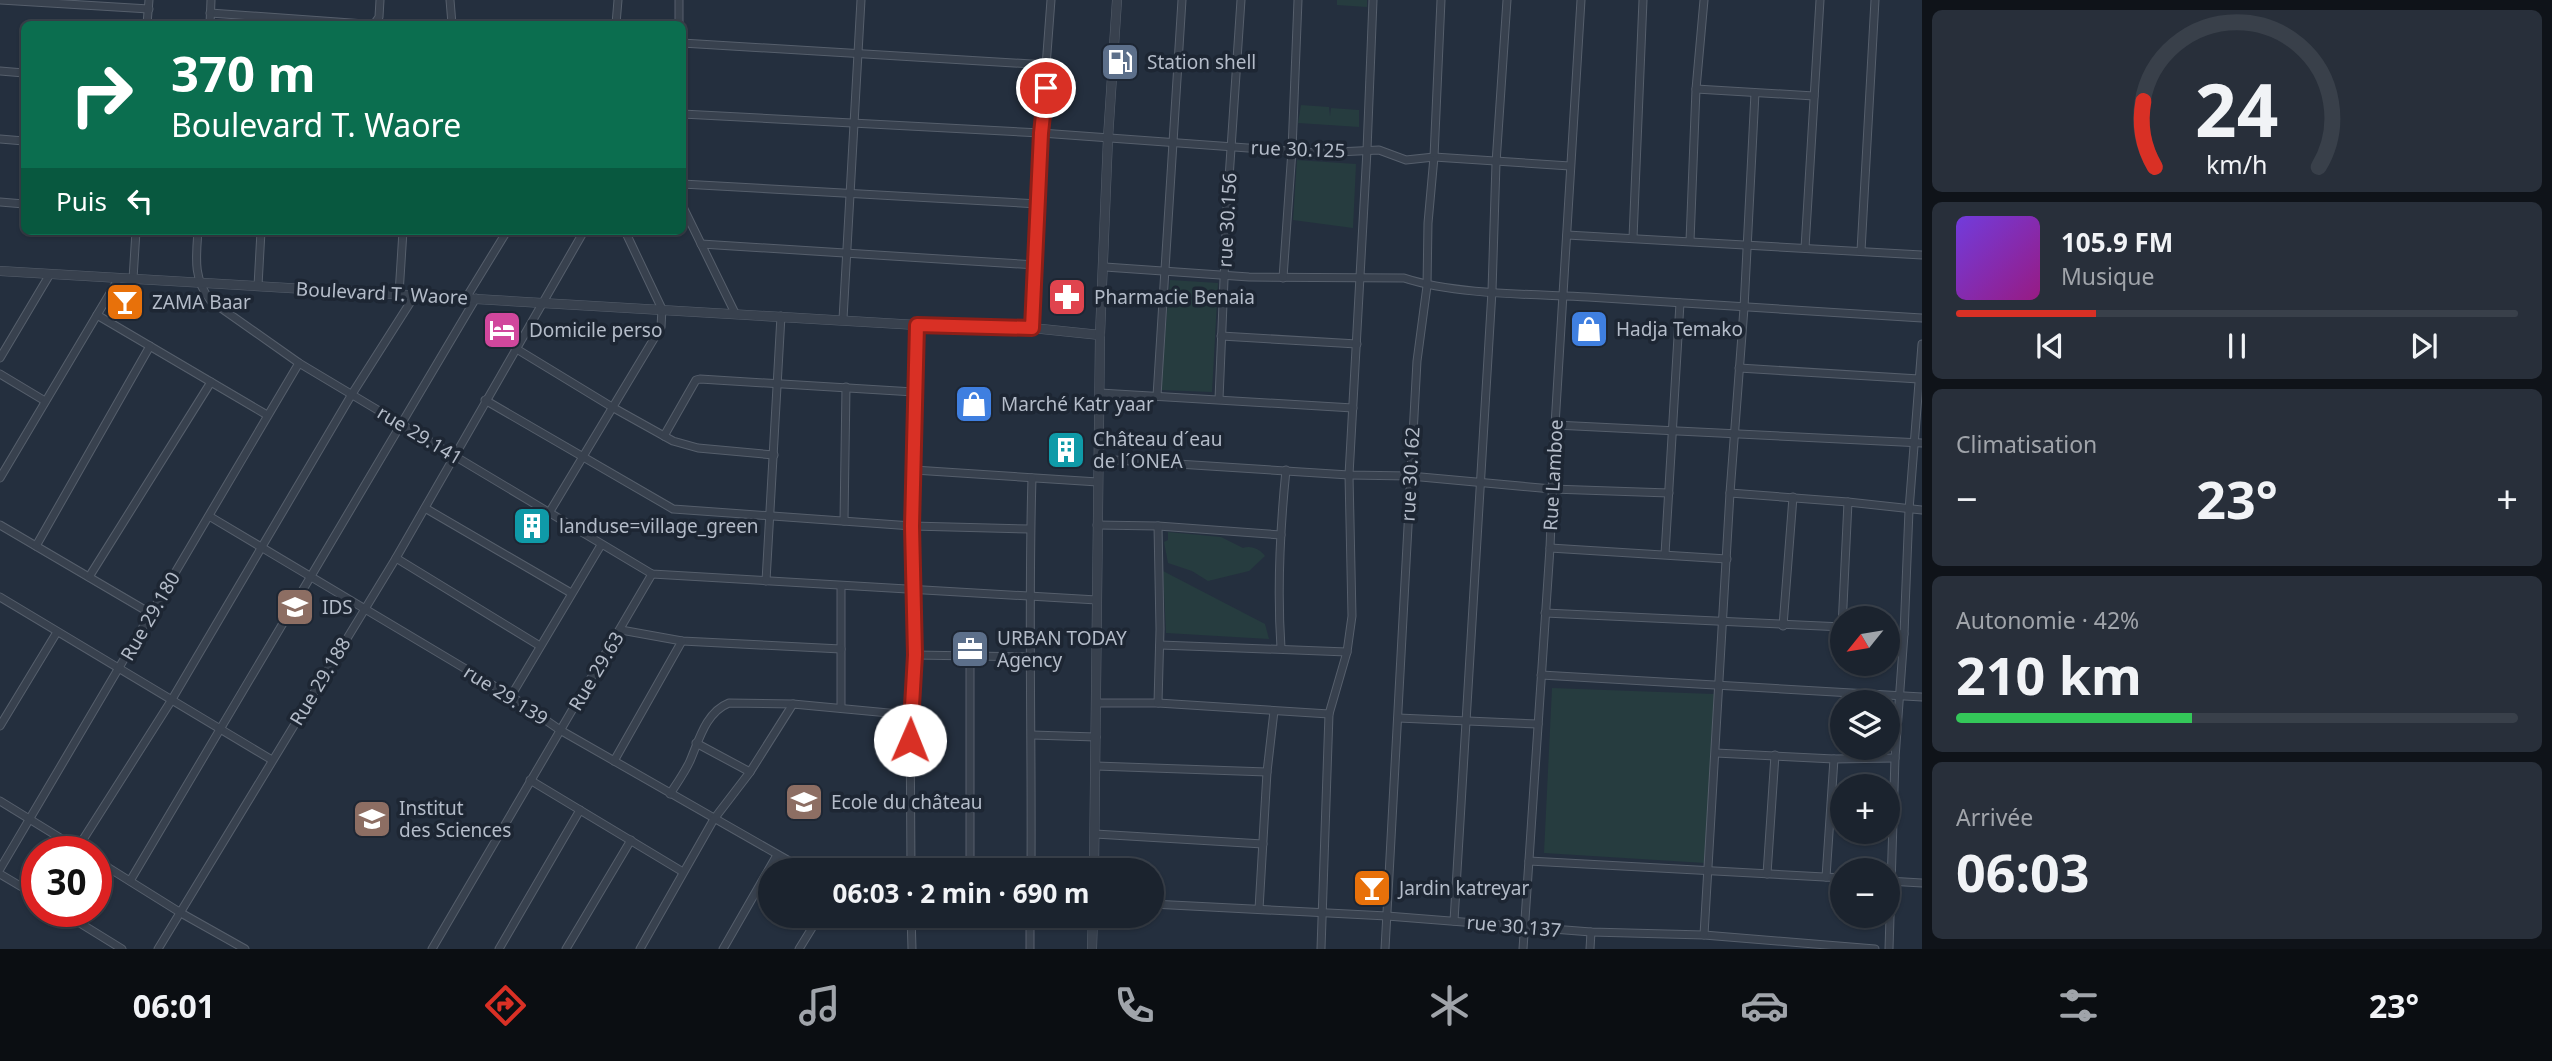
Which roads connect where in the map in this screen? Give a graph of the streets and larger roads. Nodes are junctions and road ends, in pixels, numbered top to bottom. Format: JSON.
{"nodes":[{"id":1,"x":0,"y":0,"type":"edge"},
{"id":2,"x":211,"y":0,"type":"edge"},
{"id":3,"x":380,"y":0,"type":"edge"},
{"id":4,"x":450,"y":0,"type":"edge"},
{"id":5,"x":618,"y":0,"type":"edge"},
{"id":6,"x":680,"y":0,"type":"edge"},
{"id":7,"x":861,"y":0,"type":"edge"},
{"id":8,"x":1051,"y":0,"type":"edge"},
{"id":9,"x":1117,"y":0,"type":"edge"},
{"id":10,"x":1182,"y":0,"type":"edge"},
{"id":11,"x":1241,"y":0,"type":"edge"},
{"id":12,"x":1298,"y":0,"type":"edge"},
{"id":13,"x":1373,"y":0,"type":"edge"},
{"id":14,"x":1441,"y":0,"type":"edge"},
{"id":15,"x":1507,"y":0,"type":"edge"},
{"id":16,"x":1581,"y":0,"type":"edge"},
{"id":17,"x":1643,"y":0,"type":"edge"},
{"id":18,"x":1704,"y":0,"type":"edge"},
{"id":19,"x":1820,"y":0,"type":"edge"},
{"id":20,"x":1875,"y":0,"type":"edge"},
{"id":21,"x":149,"y":4,"type":"edge"},
{"id":22,"x":210,"y":13,"type":"junction"},
{"id":23,"x":210,"y":21,"type":"edge"},
{"id":24,"x":323,"y":21,"type":"edge"},
{"id":25,"x":376,"y":21,"type":"edge"},
{"id":26,"x":452,"y":21,"type":"edge"},
{"id":27,"x":616,"y":21,"type":"edge"},
{"id":28,"x":679,"y":21,"type":"edge"},
{"id":29,"x":686,"y":43,"type":"edge"},
{"id":30,"x":859,"y":52,"type":"junction"},
{"id":31,"x":1048,"y":65,"type":"junction"},
{"id":32,"x":0,"y":71,"type":"edge"},
{"id":33,"x":21,"y":73,"type":"edge"},
{"id":34,"x":1696,"y":89,"type":"junction"},
{"id":35,"x":1755,"y":93,"type":"junction"},
{"id":36,"x":1814,"y":96,"type":"junction"},
{"id":37,"x":686,"y":114,"type":"edge"},
{"id":38,"x":855,"y":123,"type":"junction"},
{"id":39,"x":1041,"y":133,"type":"junction"},
{"id":40,"x":1108,"y":138,"type":"junction"},
{"id":41,"x":0,"y":139,"type":"edge"},
{"id":42,"x":21,"y":141,"type":"edge"},
{"id":43,"x":1173,"y":143,"type":"junction"},
{"id":44,"x":1231,"y":146,"type":"junction"},
{"id":45,"x":1292,"y":150,"type":"junction"},
{"id":46,"x":1367,"y":150,"type":"junction"},
{"id":47,"x":1434,"y":158,"type":"junction"},
{"id":48,"x":1496,"y":163,"type":"junction"},
{"id":49,"x":1570,"y":166,"type":"junction"},
{"id":50,"x":686,"y":184,"type":"edge"},
{"id":51,"x":850,"y":192,"type":"junction"},
{"id":52,"x":0,"y":202,"type":"edge"},
{"id":53,"x":21,"y":204,"type":"edge"},
{"id":54,"x":1040,"y":204,"type":"junction"},
{"id":55,"x":686,"y":213,"type":"edge"},
{"id":56,"x":1567,"y":234,"type":"junction"},
{"id":57,"x":136,"y":235,"type":"edge"},
{"id":58,"x":198,"y":235,"type":"edge"},
{"id":59,"x":261,"y":235,"type":"edge"},
{"id":60,"x":403,"y":235,"type":"edge"},
{"id":61,"x":505,"y":235,"type":"edge"},
{"id":62,"x":582,"y":235,"type":"edge"},
{"id":63,"x":627,"y":235,"type":"edge"},
{"id":64,"x":1633,"y":238,"type":"junction"},
{"id":65,"x":1689,"y":241,"type":"junction"},
{"id":66,"x":701,"y":244,"type":"junction"},
{"id":67,"x":1746,"y":245,"type":"junction"},
{"id":68,"x":1805,"y":248,"type":"junction"},
{"id":69,"x":1861,"y":251,"type":"junction"},
{"id":70,"x":846,"y":252,"type":"junction"},
{"id":71,"x":1922,"y":255,"type":"edge"},
{"id":72,"x":1036,"y":265,"type":"junction"},
{"id":73,"x":1105,"y":267,"type":"junction"},
{"id":74,"x":0,"y":271,"type":"edge"},
{"id":75,"x":1167,"y":272,"type":"junction"},
{"id":76,"x":50,"y":274,"type":"junction"},
{"id":77,"x":1224,"y":275,"type":"junction"},
{"id":78,"x":119,"y":278,"type":"junction"},
{"id":79,"x":1283,"y":278,"type":"junction"},
{"id":80,"x":133,"y":279,"type":"junction"},
{"id":81,"x":1360,"y":279,"type":"junction"},
{"id":82,"x":199,"y":282,"type":"junction"},
{"id":83,"x":258,"y":286,"type":"junction"},
{"id":84,"x":1427,"y":286,"type":"junction"},
{"id":85,"x":1492,"y":291,"type":"junction"},
{"id":86,"x":399,"y":294,"type":"junction"},
{"id":87,"x":415,"y":295,"type":"junction"},
{"id":88,"x":1563,"y":295,"type":"junction"},
{"id":89,"x":466,"y":298,"type":"junction"},
{"id":90,"x":476,"y":298,"type":"junction"},
{"id":91,"x":541,"y":302,"type":"junction"},
{"id":92,"x":1680,"y":303,"type":"junction"},
{"id":93,"x":1744,"y":308,"type":"junction"},
{"id":94,"x":662,"y":309,"type":"junction"},
{"id":95,"x":735,"y":313,"type":"junction"},
{"id":96,"x":97,"y":315,"type":"junction"},
{"id":97,"x":781,"y":316,"type":"junction"},
{"id":98,"x":1922,"y":318,"type":"edge"},
{"id":99,"x":843,"y":319,"type":"junction"},
{"id":100,"x":917,"y":325,"type":"junction"},
{"id":101,"x":1032,"y":328,"type":"junction"},
{"id":102,"x":1100,"y":335,"type":"junction"},
{"id":103,"x":1222,"y":336,"type":"junction"},
{"id":104,"x":1357,"y":344,"type":"junction"},
{"id":105,"x":1922,"y":344,"type":"edge"},
{"id":106,"x":150,"y":346,"type":"junction"},
{"id":107,"x":515,"y":348,"type":"junction"},
{"id":108,"x":0,"y":358,"type":"edge"},
{"id":109,"x":299,"y":363,"type":"junction"},
{"id":110,"x":1739,"y":368,"type":"junction"},
{"id":111,"x":0,"y":374,"type":"edge"},
{"id":112,"x":1919,"y":379,"type":"junction"},
{"id":113,"x":211,"y":382,"type":"junction"},
{"id":114,"x":779,"y":383,"type":"junction"},
{"id":115,"x":846,"y":387,"type":"junction"},
{"id":116,"x":914,"y":392,"type":"junction"},
{"id":117,"x":1100,"y":393,"type":"junction"},
{"id":118,"x":352,"y":394,"type":"junction"},
{"id":119,"x":1157,"y":396,"type":"junction"},
{"id":120,"x":1219,"y":399,"type":"junction"},
{"id":121,"x":485,"y":400,"type":"junction"},
{"id":122,"x":45,"y":401,"type":"junction"},
{"id":123,"x":612,"y":407,"type":"junction"},
{"id":124,"x":1353,"y":408,"type":"junction"},
{"id":125,"x":267,"y":415,"type":"junction"},
{"id":126,"x":402,"y":424,"type":"junction"},
{"id":127,"x":1555,"y":425,"type":"junction"},
{"id":128,"x":1673,"y":430,"type":"junction"},
{"id":129,"x":1735,"y":432,"type":"junction"},
{"id":130,"x":663,"y":436,"type":"junction"},
{"id":131,"x":1918,"y":443,"type":"edge"},
{"id":132,"x":454,"y":454,"type":"junction"},
{"id":133,"x":774,"y":455,"type":"junction"},
{"id":134,"x":581,"y":457,"type":"junction"},
{"id":135,"x":1099,"y":459,"type":"junction"},
{"id":136,"x":914,"y":470,"type":"junction"},
{"id":137,"x":1286,"y":470,"type":"junction"},
{"id":138,"x":1349,"y":475,"type":"junction"},
{"id":139,"x":1410,"y":476,"type":"junction"},
{"id":140,"x":0,"y":478,"type":"edge"},
{"id":141,"x":1032,"y":478,"type":"junction"},
{"id":142,"x":1480,"y":480,"type":"junction"},
{"id":143,"x":1098,"y":482,"type":"junction"},
{"id":144,"x":1552,"y":489,"type":"junction"},
{"id":145,"x":1669,"y":493,"type":"junction"},
{"id":146,"x":1730,"y":493,"type":"junction"},
{"id":147,"x":1793,"y":497,"type":"junction"},
{"id":148,"x":1849,"y":502,"type":"junction"},
{"id":149,"x":425,"y":508,"type":"junction"},
{"id":150,"x":1909,"y":510,"type":"junction"},
{"id":151,"x":1922,"y":510,"type":"edge"},
{"id":152,"x":549,"y":513,"type":"junction"},
{"id":153,"x":209,"y":516,"type":"junction"},
{"id":154,"x":770,"y":517,"type":"junction"},
{"id":155,"x":844,"y":521,"type":"junction"},
{"id":156,"x":0,"y":524,"type":"edge"},
{"id":157,"x":1097,"y":525,"type":"junction"},
{"id":158,"x":912,"y":526,"type":"junction"},
{"id":159,"x":1158,"y":526,"type":"junction"},
{"id":160,"x":1030,"y":529,"type":"junction"},
{"id":161,"x":1281,"y":535,"type":"junction"},
{"id":162,"x":36,"y":545,"type":"junction"},
{"id":163,"x":600,"y":545,"type":"junction"},
{"id":164,"x":261,"y":547,"type":"junction"},
{"id":165,"x":1550,"y":548,"type":"junction"},
{"id":166,"x":1665,"y":554,"type":"junction"},
{"id":167,"x":396,"y":558,"type":"junction"},
{"id":168,"x":1727,"y":559,"type":"junction"},
{"id":169,"x":652,"y":574,"type":"junction"},
{"id":170,"x":89,"y":578,"type":"junction"},
{"id":171,"x":311,"y":578,"type":"junction"},
{"id":172,"x":766,"y":581,"type":"junction"},
{"id":173,"x":841,"y":587,"type":"junction"},
{"id":174,"x":914,"y":590,"type":"junction"},
{"id":175,"x":571,"y":593,"type":"junction"},
{"id":176,"x":0,"y":597,"type":"edge"},
{"id":177,"x":1030,"y":598,"type":"junction"},
{"id":178,"x":1097,"y":600,"type":"junction"},
{"id":179,"x":10,"y":604,"type":"junction"},
{"id":180,"x":1843,"y":606,"type":"edge"},
{"id":181,"x":0,"y":608,"type":"edge"},
{"id":182,"x":364,"y":608,"type":"junction"},
{"id":183,"x":150,"y":613,"type":"junction"},
{"id":184,"x":1545,"y":613,"type":"junction"},
{"id":185,"x":1723,"y":622,"type":"junction"},
{"id":186,"x":1783,"y":626,"type":"junction"},
{"id":187,"x":1830,"y":627,"type":"edge"},
{"id":188,"x":621,"y":630,"type":"junction"},
{"id":189,"x":57,"y":632,"type":"junction"},
{"id":190,"x":1900,"y":634,"type":"edge"},
{"id":191,"x":1904,"y":634,"type":"junction"},
{"id":192,"x":682,"y":641,"type":"junction"},
{"id":193,"x":1160,"y":645,"type":"junction"},
{"id":194,"x":540,"y":646,"type":"junction"},
{"id":195,"x":1281,"y":648,"type":"junction"},
{"id":196,"x":841,"y":649,"type":"junction"},
{"id":197,"x":1347,"y":652,"type":"junction"},
{"id":198,"x":915,"y":655,"type":"junction"},
{"id":199,"x":970,"y":656,"type":"junction"},
{"id":200,"x":1030,"y":657,"type":"junction"},
{"id":201,"x":118,"y":670,"type":"junction"},
{"id":202,"x":1541,"y":675,"type":"junction"},
{"id":203,"x":1720,"y":685,"type":"junction"},
{"id":204,"x":1899,"y":690,"type":"edge"},
{"id":205,"x":1830,"y":692,"type":"edge"},
{"id":206,"x":511,"y":696,"type":"junction"},
{"id":207,"x":1900,"y":696,"type":"edge"},
{"id":208,"x":1922,"y":697,"type":"edge"},
{"id":209,"x":171,"y":701,"type":"junction"},
{"id":210,"x":1097,"y":703,"type":"junction"},
{"id":211,"x":793,"y":704,"type":"junction"},
{"id":212,"x":1158,"y":704,"type":"junction"},
{"id":213,"x":841,"y":708,"type":"junction"},
{"id":214,"x":1275,"y":711,"type":"junction"},
{"id":215,"x":1329,"y":714,"type":"junction"},
{"id":216,"x":910,"y":715,"type":"junction"},
{"id":217,"x":1398,"y":719,"type":"junction"},
{"id":218,"x":1467,"y":721,"type":"junction"},
{"id":219,"x":1538,"y":724,"type":"junction"},
{"id":220,"x":0,"y":726,"type":"edge"},
{"id":221,"x":220,"y":729,"type":"junction"},
{"id":222,"x":560,"y":730,"type":"junction"},
{"id":223,"x":1032,"y":734,"type":"junction"},
{"id":224,"x":1096,"y":737,"type":"junction"},
{"id":225,"x":696,"y":743,"type":"junction"},
{"id":226,"x":1716,"y":753,"type":"junction"},
{"id":227,"x":1775,"y":755,"type":"junction"},
{"id":228,"x":1830,"y":759,"type":"edge"},
{"id":229,"x":272,"y":760,"type":"junction"},
{"id":230,"x":1834,"y":760,"type":"edge"},
{"id":231,"x":1895,"y":760,"type":"edge"},
{"id":232,"x":614,"y":761,"type":"junction"},
{"id":233,"x":1096,"y":766,"type":"junction"},
{"id":234,"x":750,"y":772,"type":"junction"},
{"id":235,"x":1267,"y":772,"type":"junction"},
{"id":236,"x":530,"y":780,"type":"junction"},
{"id":237,"x":670,"y":794,"type":"junction"},
{"id":238,"x":0,"y":801,"type":"edge"},
{"id":239,"x":580,"y":810,"type":"junction"},
{"id":240,"x":29,"y":819,"type":"junction"},
{"id":241,"x":713,"y":819,"type":"junction"},
{"id":242,"x":1095,"y":834,"type":"junction"},
{"id":243,"x":57,"y":836,"type":"edge"},
{"id":244,"x":89,"y":836,"type":"edge"},
{"id":245,"x":631,"y":839,"type":"junction"},
{"id":246,"x":1263,"y":844,"type":"junction"},
{"id":247,"x":777,"y":855,"type":"junction"},
{"id":248,"x":783,"y":858,"type":"edge"},
{"id":249,"x":911,"y":858,"type":"edge"},
{"id":250,"x":970,"y":858,"type":"edge"},
{"id":251,"x":1031,"y":858,"type":"edge"},
{"id":252,"x":1094,"y":858,"type":"edge"},
{"id":253,"x":1891,"y":858,"type":"edge"},
{"id":254,"x":1529,"y":861,"type":"junction"},
{"id":255,"x":0,"y":869,"type":"edge"},
{"id":256,"x":112,"y":870,"type":"edge"},
{"id":257,"x":1710,"y":871,"type":"junction"},
{"id":258,"x":683,"y":873,"type":"junction"},
{"id":259,"x":0,"y":874,"type":"edge"},
{"id":260,"x":1767,"y":874,"type":"junction"},
{"id":261,"x":1826,"y":877,"type":"junction"},
{"id":262,"x":1830,"y":877,"type":"edge"},
{"id":263,"x":130,"y":881,"type":"junction"},
{"id":264,"x":1900,"y":882,"type":"edge"},
{"id":265,"x":1922,"y":883,"type":"edge"},
{"id":266,"x":21,"y":887,"type":"edge"},
{"id":267,"x":1164,"y":905,"type":"edge"},
{"id":268,"x":1259,"y":909,"type":"junction"},
{"id":269,"x":181,"y":913,"type":"junction"},
{"id":270,"x":1321,"y":913,"type":"junction"},
{"id":271,"x":1387,"y":916,"type":"junction"},
{"id":272,"x":1454,"y":921,"type":"junction"},
{"id":273,"x":1523,"y":926,"type":"junction"},
{"id":274,"x":86,"y":927,"type":"edge"},
{"id":275,"x":812,"y":928,"type":"edge"},
{"id":276,"x":911,"y":928,"type":"edge"},
{"id":277,"x":1030,"y":928,"type":"edge"},
{"id":278,"x":1093,"y":928,"type":"edge"},
{"id":279,"x":1889,"y":928,"type":"edge"},
{"id":280,"x":1591,"y":932,"type":"junction"},
{"id":281,"x":1704,"y":935,"type":"junction"},
{"id":282,"x":1811,"y":946,"type":"edge"},
{"id":283,"x":122,"y":949,"type":"edge"},
{"id":284,"x":158,"y":949,"type":"edge"},
{"id":285,"x":245,"y":949,"type":"edge"},
{"id":286,"x":432,"y":949,"type":"edge"},
{"id":287,"x":499,"y":949,"type":"edge"},
{"id":288,"x":566,"y":949,"type":"edge"},
{"id":289,"x":639,"y":949,"type":"edge"},
{"id":290,"x":723,"y":949,"type":"edge"},
{"id":291,"x":800,"y":949,"type":"edge"},
{"id":292,"x":811,"y":949,"type":"edge"},
{"id":293,"x":912,"y":949,"type":"edge"},
{"id":294,"x":1030,"y":949,"type":"edge"},
{"id":295,"x":1092,"y":949,"type":"edge"},
{"id":296,"x":1321,"y":949,"type":"edge"},
{"id":297,"x":1385,"y":949,"type":"edge"},
{"id":298,"x":1522,"y":949,"type":"edge"},
{"id":299,"x":1590,"y":949,"type":"edge"},
{"id":300,"x":1875,"y":949,"type":"edge"},
{"id":301,"x":1889,"y":949,"type":"edge"}],
"edges":[{"from":1,"to":21,"type":"street"},
{"from":2,"to":22,"type":"street"},
{"from":3,"to":25,"type":"street"},
{"from":4,"to":26,"type":"street"},
{"from":5,"to":27,"type":"street"},
{"from":6,"to":28,"type":"street"},
{"from":7,"to":30,"type":"street"},
{"from":8,"to":31,"type":"street"},
{"from":9,"to":40,"type":"street"},
{"from":10,"to":43,"type":"street"},
{"from":11,"to":44,"type":"street","name":"rue 30.156"},
{"from":12,"to":45,"type":"street"},
{"from":13,"to":46,"type":"street"},
{"from":14,"to":47,"type":"street","name":"rue 30.162"},
{"from":15,"to":48,"type":"street"},
{"from":16,"to":49,"type":"street","name":"Rue Lamboe"},
{"from":17,"to":64,"type":"street"},
{"from":18,"to":34,"type":"street"},
{"from":19,"to":36,"type":"street"},
{"from":20,"to":69,"type":"street"},
{"from":22,"to":23,"type":"street"},
{"from":22,"to":24,"type":"street"},
{"from":29,"to":30,"type":"street"},
{"from":30,"to":31,"type":"street"},
{"from":30,"to":38,"type":"street"},
{"from":31,"to":39,"type":"street"},
{"from":32,"to":33,"type":"street"},
{"from":34,"to":35,"type":"street"},
{"from":34,"to":65,"type":"street"},
{"from":35,"to":36,"type":"street"},
{"from":35,"to":67,"type":"street"},
{"from":36,"to":68,"type":"street"},
{"from":37,"to":38,"type":"street","name":"rue 30.125"},
{"from":38,"to":39,"type":"street","name":"rue 30.125"},
{"from":38,"to":51,"type":"street"},
{"from":39,"to":40,"type":"street","name":"rue 30.125"},
{"from":39,"to":54,"type":"street"},
{"from":40,"to":43,"type":"street","name":"rue 30.125"},
{"from":40,"to":73,"type":"street"},
{"from":41,"to":42,"type":"street"},
{"from":43,"to":44,"type":"street","name":"rue 30.125"},
{"from":43,"to":75,"type":"street"},
{"from":44,"to":45,"type":"street","name":"rue 30.125"},
{"from":44,"to":77,"type":"street","name":"rue 30.156"},
{"from":45,"to":46,"type":"street","name":"rue 30.125"},
{"from":45,"to":79,"type":"street"},
{"from":46,"to":47,"type":"street","name":"rue 30.125"},
{"from":46,"to":81,"type":"street"},
{"from":47,"to":48,"type":"street","name":"rue 30.125"},
{"from":47,"to":84,"type":"street","name":"rue 30.162"},
{"from":48,"to":49,"type":"street","name":"rue 30.125"},
{"from":48,"to":85,"type":"street"},
{"from":49,"to":56,"type":"street","name":"Rue Lamboe"},
{"from":50,"to":51,"type":"street"},
{"from":51,"to":54,"type":"street"},
{"from":51,"to":70,"type":"street"},
{"from":52,"to":53,"type":"street"},
{"from":54,"to":72,"type":"street"},
{"from":55,"to":66,"type":"street"},
{"from":56,"to":64,"type":"street"},
{"from":56,"to":88,"type":"street","name":"Rue Lamboe"},
{"from":57,"to":80,"type":"street"},
{"from":58,"to":82,"type":"street"},
{"from":59,"to":83,"type":"street"},
{"from":60,"to":86,"type":"street"},
{"from":61,"to":89,"type":"street"},
{"from":62,"to":91,"type":"street","name":"Rue 29.188"},
{"from":63,"to":94,"type":"street"},
{"from":64,"to":65,"type":"street"},
{"from":65,"to":67,"type":"street"},
{"from":66,"to":70,"type":"street"},
{"from":66,"to":95,"type":"street"},
{"from":67,"to":68,"type":"street"},
{"from":67,"to":93,"type":"street"},
{"from":68,"to":69,"type":"street"},
{"from":69,"to":71,"type":"street"},
{"from":70,"to":72,"type":"street"},
{"from":70,"to":99,"type":"street"},
{"from":72,"to":101,"type":"street"},
{"from":73,"to":75,"type":"street"},
{"from":73,"to":102,"type":"street"},
{"from":74,"to":76,"type":"street","name":"Boulevard T. Waore"},
{"from":75,"to":77,"type":"street"},
{"from":75,"to":119,"type":"street"},
{"from":76,"to":78,"type":"street","name":"Boulevard T. Waore"},
{"from":76,"to":108,"type":"street"},
{"from":77,"to":79,"type":"street"},
{"from":77,"to":103,"type":"street","name":"rue 30.156"},
{"from":78,"to":80,"type":"street","name":"Boulevard T. Waore"},
{"from":78,"to":96,"type":"street"},
{"from":79,"to":81,"type":"street"},
{"from":80,"to":82,"type":"street","name":"Boulevard T. Waore"},
{"from":81,"to":84,"type":"street"},
{"from":81,"to":104,"type":"street"},
{"from":82,"to":83,"type":"street","name":"Boulevard T. Waore"},
{"from":82,"to":109,"type":"street","name":"rue 29.141"},
{"from":83,"to":86,"type":"street","name":"Boulevard T. Waore"},
{"from":84,"to":85,"type":"street"},
{"from":84,"to":139,"type":"street","name":"rue 30.162"},
{"from":85,"to":88,"type":"street"},
{"from":85,"to":142,"type":"street"},
{"from":86,"to":87,"type":"street","name":"Boulevard T. Waore"},
{"from":87,"to":89,"type":"street","name":"Boulevard T. Waore"},
{"from":87,"to":118,"type":"street"},
{"from":88,"to":92,"type":"street"},
{"from":88,"to":127,"type":"street","name":"Rue Lamboe"},
{"from":89,"to":90,"type":"street","name":"Boulevard T. Waore"},
{"from":90,"to":91,"type":"street","name":"Boulevard T. Waore"},
{"from":90,"to":126,"type":"street"},
{"from":91,"to":94,"type":"street","name":"Boulevard T. Waore"},
{"from":91,"to":107,"type":"street","name":"Rue 29.188"},
{"from":92,"to":93,"type":"street"},
{"from":92,"to":128,"type":"street"},
{"from":93,"to":98,"type":"street"},
{"from":93,"to":110,"type":"street"},
{"from":94,"to":95,"type":"street","name":"Boulevard T. Waore"},
{"from":94,"to":123,"type":"street"},
{"from":95,"to":97,"type":"street","name":"Boulevard T. Waore"},
{"from":96,"to":106,"type":"street"},
{"from":96,"to":122,"type":"street"},
{"from":97,"to":99,"type":"street","name":"Boulevard T. Waore"},
{"from":97,"to":114,"type":"street"},
{"from":99,"to":100,"type":"street","name":"Boulevard T. Waore"},
{"from":100,"to":101,"type":"street","name":"Boulevard T. Waore"},
{"from":100,"to":116,"type":"street"},
{"from":101,"to":102,"type":"street","name":"Boulevard T. Waore"},
{"from":102,"to":117,"type":"street"},
{"from":103,"to":104,"type":"street"},
{"from":103,"to":120,"type":"street","name":"rue 30.156"},
{"from":104,"to":124,"type":"street"},
{"from":105,"to":112,"type":"street"},
{"from":106,"to":113,"type":"street"},
{"from":106,"to":162,"type":"street"},
{"from":107,"to":121,"type":"street","name":"Rue 29.188"},
{"from":107,"to":123,"type":"street"},
{"from":109,"to":118,"type":"street","name":"rue 29.141"},
{"from":109,"to":125,"type":"street","name":"Rue 29.180"},
{"from":110,"to":112,"type":"street"},
{"from":110,"to":129,"type":"street"},
{"from":111,"to":122,"type":"street"},
{"from":112,"to":131,"type":"street"},
{"from":113,"to":125,"type":"street"},
{"from":113,"to":170,"type":"street"},
{"from":114,"to":115,"type":"street"},
{"from":114,"to":130,"type":"street"},
{"from":114,"to":133,"type":"street"},
{"from":115,"to":116,"type":"street"},
{"from":115,"to":155,"type":"street"},
{"from":116,"to":136,"type":"street"},
{"from":117,"to":119,"type":"street"},
{"from":117,"to":135,"type":"street"},
{"from":118,"to":126,"type":"street","name":"rue 29.141"},
{"from":118,"to":164,"type":"street"},
{"from":119,"to":120,"type":"street"},
{"from":120,"to":124,"type":"street"},
{"from":121,"to":132,"type":"street","name":"Rue 29.188"},
{"from":121,"to":134,"type":"street"},
{"from":122,"to":140,"type":"street"},
{"from":123,"to":130,"type":"street"},
{"from":123,"to":134,"type":"street"},
{"from":124,"to":138,"type":"street"},
{"from":125,"to":153,"type":"street","name":"Rue 29.180"},
{"from":126,"to":132,"type":"street","name":"rue 29.141"},
{"from":126,"to":171,"type":"street"},
{"from":127,"to":128,"type":"street"},
{"from":127,"to":144,"type":"street","name":"Rue Lamboe"},
{"from":128,"to":129,"type":"street"},
{"from":128,"to":145,"type":"street"},
{"from":129,"to":131,"type":"street"},
{"from":129,"to":146,"type":"street"},
{"from":130,"to":133,"type":"street"},
{"from":131,"to":150,"type":"street"},
{"from":132,"to":149,"type":"street","name":"Rue 29.188"},
{"from":132,"to":152,"type":"street","name":"rue 29.141"},
{"from":133,"to":154,"type":"street"},
{"from":134,"to":152,"type":"street"},
{"from":134,"to":154,"type":"street"},
{"from":135,"to":137,"type":"street"},
{"from":135,"to":143,"type":"street"},
{"from":136,"to":141,"type":"street"},
{"from":136,"to":158,"type":"street"},
{"from":137,"to":138,"type":"street"},
{"from":137,"to":161,"type":"street"},
{"from":138,"to":139,"type":"street"},
{"from":138,"to":197,"type":"street"},
{"from":139,"to":142,"type":"street"},
{"from":139,"to":217,"type":"street","name":"rue 30.162"},
{"from":141,"to":143,"type":"street"},
{"from":141,"to":160,"type":"street"},
{"from":142,"to":144,"type":"street"},
{"from":142,"to":218,"type":"street"},
{"from":143,"to":157,"type":"street"},
{"from":144,"to":145,"type":"street"},
{"from":144,"to":165,"type":"street","name":"Rue Lamboe"},
{"from":145,"to":166,"type":"street"},
{"from":146,"to":147,"type":"street"},
{"from":146,"to":168,"type":"street"},
{"from":147,"to":148,"type":"street"},
{"from":147,"to":186,"type":"street"},
{"from":148,"to":150,"type":"street"},
{"from":148,"to":180,"type":"street"},
{"from":149,"to":167,"type":"street","name":"Rue 29.188"},
{"from":149,"to":175,"type":"street"},
{"from":150,"to":151,"type":"street"},
{"from":150,"to":191,"type":"street"},
{"from":152,"to":163,"type":"street","name":"rue 29.141"},
{"from":153,"to":164,"type":"street","name":"rue 29.139"},
{"from":153,"to":183,"type":"street","name":"Rue 29.180"},
{"from":154,"to":155,"type":"street"},
{"from":154,"to":172,"type":"street"},
{"from":155,"to":158,"type":"street"},
{"from":156,"to":162,"type":"street"},
{"from":157,"to":159,"type":"street"},
{"from":157,"to":178,"type":"street"},
{"from":158,"to":160,"type":"street"},
{"from":158,"to":174,"type":"street"},
{"from":159,"to":161,"type":"street"},
{"from":159,"to":193,"type":"street"},
{"from":160,"to":177,"type":"street"},
{"from":161,"to":195,"type":"street"},
{"from":162,"to":170,"type":"street"},
{"from":163,"to":169,"type":"street","name":"rue 29.141"},
{"from":163,"to":175,"type":"street"},
{"from":164,"to":171,"type":"street","name":"rue 29.139"},
{"from":164,"to":209,"type":"street"},
{"from":165,"to":166,"type":"street"},
{"from":165,"to":184,"type":"street","name":"Rue Lamboe"},
{"from":166,"to":168,"type":"street"},
{"from":167,"to":182,"type":"street","name":"Rue 29.188"},
{"from":167,"to":194,"type":"street"},
{"from":168,"to":185,"type":"street"},
{"from":169,"to":172,"type":"street"},
{"from":169,"to":188,"type":"street","name":"Rue 29.63"},
{"from":170,"to":183,"type":"street"},
{"from":171,"to":182,"type":"street","name":"rue 29.139"},
{"from":171,"to":221,"type":"street"},
{"from":172,"to":173,"type":"street"},
{"from":173,"to":174,"type":"street"},
{"from":173,"to":196,"type":"street"},
{"from":174,"to":177,"type":"street"},
{"from":174,"to":198,"type":"street"},
{"from":175,"to":194,"type":"street"},
{"from":176,"to":179,"type":"street"},
{"from":177,"to":178,"type":"street"},
{"from":177,"to":200,"type":"street"},
{"from":178,"to":210,"type":"street"},
{"from":179,"to":181,"type":"street"},
{"from":179,"to":189,"type":"street"},
{"from":182,"to":206,"type":"street","name":"rue 29.139"},
{"from":182,"to":229,"type":"street","name":"Rue 29.188"},
{"from":183,"to":201,"type":"street","name":"Rue 29.180"},
{"from":184,"to":185,"type":"street"},
{"from":184,"to":202,"type":"street","name":"Rue Lamboe"},
{"from":185,"to":186,"type":"street"},
{"from":185,"to":203,"type":"street"},
{"from":186,"to":187,"type":"street"},
{"from":188,"to":192,"type":"street"},
{"from":188,"to":222,"type":"street","name":"Rue 29.63"},
{"from":189,"to":201,"type":"street"},
{"from":189,"to":220,"type":"street"},
{"from":190,"to":191,"type":"street"},
{"from":191,"to":204,"type":"street"},
{"from":192,"to":196,"type":"street"},
{"from":192,"to":232,"type":"street"},
{"from":193,"to":195,"type":"street"},
{"from":193,"to":212,"type":"street"},
{"from":194,"to":206,"type":"street"},
{"from":195,"to":197,"type":"street"},
{"from":196,"to":213,"type":"street"},
{"from":197,"to":215,"type":"street"},
{"from":198,"to":199,"type":"street"},
{"from":198,"to":216,"type":"street"},
{"from":199,"to":200,"type":"street"},
{"from":199,"to":250,"type":"street"},
{"from":200,"to":223,"type":"street"},
{"from":201,"to":209,"type":"street"},
{"from":201,"to":240,"type":"street","name":"Rue 29.180"},
{"from":202,"to":203,"type":"street"},
{"from":202,"to":219,"type":"street","name":"Rue Lamboe"},
{"from":203,"to":205,"type":"street"},
{"from":203,"to":226,"type":"street"},
{"from":206,"to":222,"type":"street","name":"rue 29.139"},
{"from":207,"to":208,"type":"street"},
{"from":209,"to":221,"type":"street"},
{"from":209,"to":244,"type":"street"},
{"from":210,"to":212,"type":"street"},
{"from":210,"to":224,"type":"street"},
{"from":211,"to":213,"type":"street"},
{"from":211,"to":225,"type":"street"},
{"from":211,"to":234,"type":"street"},
{"from":212,"to":214,"type":"street"},
{"from":213,"to":216,"type":"street"},
{"from":214,"to":215,"type":"street"},
{"from":214,"to":235,"type":"street"},
{"from":215,"to":270,"type":"street"},
{"from":216,"to":249,"type":"street"},
{"from":217,"to":218,"type":"street"},
{"from":217,"to":271,"type":"street","name":"rue 30.162"},
{"from":218,"to":219,"type":"street"},
{"from":218,"to":272,"type":"street"},
{"from":219,"to":254,"type":"street","name":"Rue Lamboe"},
{"from":221,"to":229,"type":"street"},
{"from":221,"to":263,"type":"street"},
{"from":222,"to":232,"type":"street","name":"rue 29.139"},
{"from":222,"to":236,"type":"street","name":"Rue 29.63"},
{"from":223,"to":224,"type":"street"},
{"from":223,"to":251,"type":"street"},
{"from":224,"to":233,"type":"street"},
{"from":225,"to":234,"type":"street"},
{"from":225,"to":237,"type":"street"},
{"from":226,"to":227,"type":"street"},
{"from":226,"to":257,"type":"street"},
{"from":227,"to":228,"type":"street"},
{"from":227,"to":260,"type":"street"},
{"from":229,"to":269,"type":"street","name":"Rue 29.188"},
{"from":230,"to":261,"type":"street"},
{"from":231,"to":253,"type":"street"},
{"from":232,"to":237,"type":"street","name":"rue 29.139"},
{"from":233,"to":235,"type":"street"},
{"from":233,"to":242,"type":"street"},
{"from":234,"to":241,"type":"street"},
{"from":235,"to":246,"type":"street"},
{"from":236,"to":239,"type":"street"},
{"from":236,"to":286,"type":"street","name":"Rue 29.63"},
{"from":237,"to":241,"type":"street","name":"rue 29.139"},
{"from":238,"to":240,"type":"street"},
{"from":239,"to":245,"type":"street"},
{"from":239,"to":287,"type":"street"},
{"from":240,"to":243,"type":"street"},
{"from":240,"to":255,"type":"street","name":"Rue 29.180"},
{"from":241,"to":247,"type":"street","name":"rue 29.139"},
{"from":241,"to":258,"type":"street"},
{"from":242,"to":246,"type":"street"},
{"from":242,"to":252,"type":"street"},
{"from":245,"to":258,"type":"street"},
{"from":245,"to":288,"type":"street"},
{"from":246,"to":268,"type":"street"},
{"from":247,"to":248,"type":"street","name":"rue 29.139"},
{"from":247,"to":290,"type":"street"},
{"from":254,"to":257,"type":"street"},
{"from":254,"to":273,"type":"street","name":"Rue Lamboe"},
{"from":256,"to":263,"type":"street"},
{"from":257,"to":260,"type":"street"},
{"from":257,"to":281,"type":"street"},
{"from":258,"to":289,"type":"street"},
{"from":259,"to":266,"type":"street"},
{"from":260,"to":261,"type":"street"},
{"from":261,"to":262,"type":"street"},
{"from":263,"to":269,"type":"street"},
{"from":264,"to":265,"type":"street"},
{"from":267,"to":268,"type":"street","name":"rue 30.137"},
{"from":268,"to":270,"type":"street","name":"rue 30.137"},
{"from":269,"to":284,"type":"street","name":"Rue 29.188"},
{"from":269,"to":285,"type":"street"},
{"from":270,"to":271,"type":"street","name":"rue 30.137"},
{"from":270,"to":296,"type":"street"},
{"from":271,"to":272,"type":"street","name":"rue 30.137"},
{"from":271,"to":297,"type":"street","name":"rue 30.162"},
{"from":272,"to":273,"type":"street","name":"rue 30.137"},
{"from":273,"to":280,"type":"street","name":"rue 30.137"},
{"from":273,"to":298,"type":"street","name":"Rue Lamboe"},
{"from":274,"to":283,"type":"street"},
{"from":275,"to":291,"type":"street"},
{"from":276,"to":293,"type":"street"},
{"from":277,"to":294,"type":"street"},
{"from":278,"to":295,"type":"street"},
{"from":279,"to":301,"type":"street"},
{"from":280,"to":281,"type":"street","name":"rue 30.137"},
{"from":280,"to":299,"type":"street"},
{"from":281,"to":282,"type":"street","name":"rue 30.137"},
{"from":282,"to":300,"type":"street","name":"rue 30.137"},
{"from":291,"to":292,"type":"street"}]}
